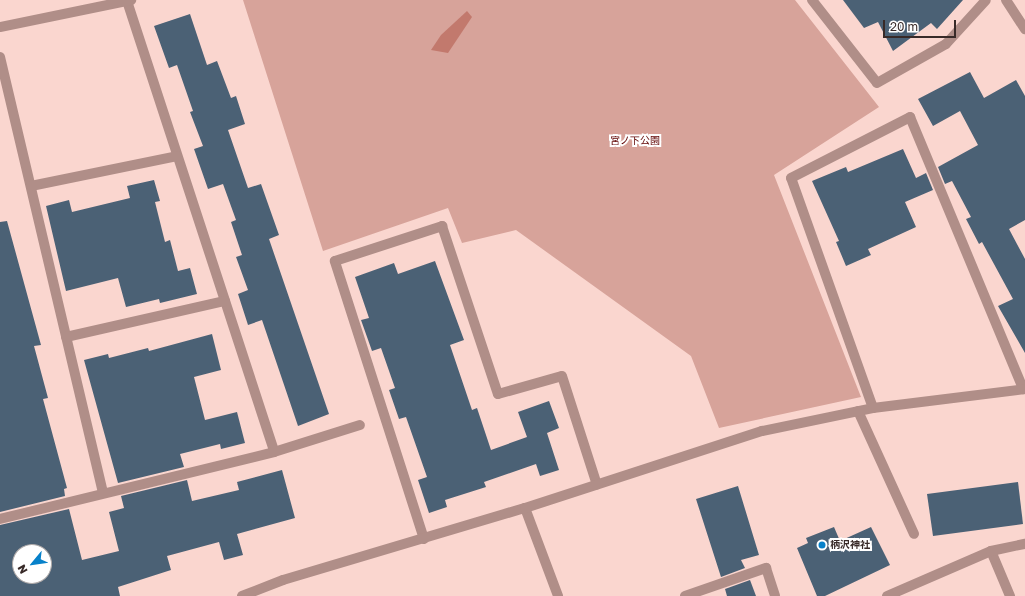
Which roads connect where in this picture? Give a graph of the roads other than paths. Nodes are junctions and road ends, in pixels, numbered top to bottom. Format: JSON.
{"nodes":[{"id":1,"x":812,"y":0,"type":"edge"},
{"id":2,"x":986,"y":0,"type":"edge"},
{"id":3,"x":1006,"y":0,"type":"edge"},
{"id":4,"x":129,"y":1,"type":"edge"},
{"id":5,"x":1024,"y":24,"type":"edge"},
{"id":6,"x":0,"y":27,"type":"edge"},
{"id":7,"x":0,"y":57,"type":"edge"},
{"id":8,"x":178,"y":156,"type":"junction"},
{"id":9,"x":30,"y":186,"type":"junction"},
{"id":10,"x":225,"y":301,"type":"junction"},
{"id":11,"x":66,"y":336,"type":"junction"},
{"id":12,"x":1024,"y":389,"type":"edge"},
{"id":13,"x":873,"y":408,"type":"junction"},
{"id":14,"x":858,"y":411,"type":"junction"},
{"id":15,"x":360,"y":425,"type":"dead end"},
{"id":16,"x":274,"y":452,"type":"junction"},
{"id":17,"x":597,"y":485,"type":"junction"},
{"id":18,"x":103,"y":494,"type":"junction"},
{"id":19,"x":525,"y":508,"type":"junction"},
{"id":20,"x":0,"y":519,"type":"edge"},
{"id":21,"x":914,"y":534,"type":"dead end"},
{"id":22,"x":424,"y":539,"type":"junction"},
{"id":23,"x":1025,"y":544,"type":"edge"},
{"id":24,"x":991,"y":551,"type":"junction"},
{"id":25,"x":902,"y":593,"type":"edge"},
{"id":26,"x":242,"y":596,"type":"edge"},
{"id":27,"x":558,"y":596,"type":"edge"},
{"id":28,"x":685,"y":596,"type":"edge"},
{"id":29,"x":775,"y":596,"type":"edge"},
{"id":30,"x":887,"y":596,"type":"edge"},
{"id":31,"x":1010,"y":596,"type":"edge"}],
"edges":[{"from":1,"to":2,"type":"street"},
{"from":3,"to":5,"type":"street"},
{"from":4,"to":6,"type":"street"},
{"from":4,"to":8,"type":"street"},
{"from":7,"to":9,"type":"street"},
{"from":8,"to":9,"type":"street"},
{"from":8,"to":10,"type":"street"},
{"from":9,"to":11,"type":"street"},
{"from":10,"to":11,"type":"street"},
{"from":10,"to":16,"type":"street"},
{"from":11,"to":18,"type":"street"},
{"from":12,"to":13,"type":"street"},
{"from":12,"to":13,"type":"street"},
{"from":13,"to":14,"type":"street"},
{"from":14,"to":17,"type":"street"},
{"from":14,"to":21,"type":"street"},
{"from":15,"to":16,"type":"street"},
{"from":16,"to":18,"type":"street"},
{"from":17,"to":19,"type":"street"},
{"from":17,"to":22,"type":"street"},
{"from":18,"to":20,"type":"street"},
{"from":19,"to":22,"type":"street"},
{"from":19,"to":27,"type":"street"},
{"from":22,"to":26,"type":"street"},
{"from":23,"to":24,"type":"street"},
{"from":24,"to":25,"type":"street"},
{"from":24,"to":31,"type":"street"},
{"from":25,"to":30,"type":"street"},
{"from":28,"to":29,"type":"street"}]}
